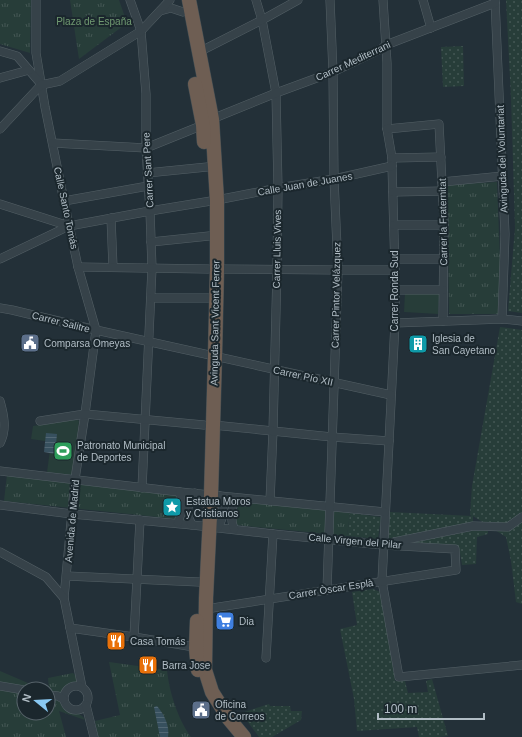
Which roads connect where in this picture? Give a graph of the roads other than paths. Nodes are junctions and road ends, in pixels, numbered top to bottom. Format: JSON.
{"nodes":[{"id":1,"x":36,"y":0,"type":"edge"},
{"id":2,"x":130,"y":0,"type":"edge"},
{"id":3,"x":170,"y":0,"type":"edge"},
{"id":4,"x":256,"y":0,"type":"edge"},
{"id":5,"x":298,"y":0,"type":"edge"},
{"id":6,"x":330,"y":0,"type":"edge"},
{"id":7,"x":383,"y":0,"type":"edge"},
{"id":8,"x":423,"y":0,"type":"edge"},
{"id":9,"x":495,"y":2,"type":"edge"},
{"id":10,"x":184,"y":4,"type":"edge"},
{"id":11,"x":159,"y":11,"type":"junction"},
{"id":12,"x":262,"y":20,"type":"junction"},
{"id":13,"x":431,"y":28,"type":"junction"},
{"id":14,"x":141,"y":30,"type":"junction"},
{"id":15,"x":386,"y":44,"type":"junction"},
{"id":16,"x":0,"y":51,"type":"edge"},
{"id":17,"x":199,"y":52,"type":"junction"},
{"id":18,"x":29,"y":70,"type":"junction"},
{"id":19,"x":333,"y":72,"type":"junction"},
{"id":20,"x":0,"y":78,"type":"edge"},
{"id":21,"x":41,"y":85,"type":"junction"},
{"id":22,"x":276,"y":93,"type":"junction"},
{"id":23,"x":207,"y":122,"type":"junction"},
{"id":24,"x":0,"y":129,"type":"edge"},
{"id":25,"x":387,"y":129,"type":"junction"},
{"id":26,"x":53,"y":143,"type":"junction"},
{"id":27,"x":146,"y":148,"type":"junction"},
{"id":28,"x":441,"y":156,"type":"junction"},
{"id":29,"x":392,"y":162,"type":"junction"},
{"id":30,"x":207,"y":167,"type":"junction"},
{"id":31,"x":147,"y":173,"type":"junction"},
{"id":32,"x":503,"y":176,"type":"junction"},
{"id":33,"x":334,"y":179,"type":"junction"},
{"id":34,"x":442,"y":182,"type":"junction"},
{"id":35,"x":148,"y":186,"type":"junction"},
{"id":36,"x":278,"y":188,"type":"junction"},
{"id":37,"x":443,"y":191,"type":"junction"},
{"id":38,"x":393,"y":192,"type":"junction"},
{"id":39,"x":64,"y":201,"type":"junction"},
{"id":40,"x":212,"y":201,"type":"junction"},
{"id":41,"x":0,"y":204,"type":"edge"},
{"id":42,"x":150,"y":211,"type":"junction"},
{"id":43,"x":111,"y":218,"type":"junction"},
{"id":44,"x":394,"y":225,"type":"junction"},
{"id":45,"x":444,"y":225,"type":"junction"},
{"id":46,"x":69,"y":226,"type":"junction"},
{"id":47,"x":209,"y":236,"type":"junction"},
{"id":48,"x":151,"y":242,"type":"junction"},
{"id":49,"x":0,"y":259,"type":"edge"},
{"id":50,"x":395,"y":259,"type":"junction"},
{"id":51,"x":444,"y":259,"type":"junction"},
{"id":52,"x":78,"y":267,"type":"junction"},
{"id":53,"x":113,"y":267,"type":"junction"},
{"id":54,"x":152,"y":268,"type":"junction"},
{"id":55,"x":213,"y":269,"type":"junction"},
{"id":56,"x":277,"y":270,"type":"junction"},
{"id":57,"x":338,"y":270,"type":"junction"},
{"id":58,"x":395,"y":270,"type":"junction"},
{"id":59,"x":395,"y":290,"type":"junction"},
{"id":60,"x":444,"y":290,"type":"junction"},
{"id":61,"x":151,"y":298,"type":"junction"},
{"id":62,"x":208,"y":298,"type":"junction"},
{"id":63,"x":0,"y":308,"type":"edge"},
{"id":64,"x":502,"y":319,"type":"junction"},
{"id":65,"x":443,"y":321,"type":"junction"},
{"id":66,"x":522,"y":321,"type":"edge"},
{"id":67,"x":395,"y":323,"type":"junction"},
{"id":68,"x":96,"y":330,"type":"junction"},
{"id":69,"x":149,"y":342,"type":"junction"},
{"id":70,"x":211,"y":355,"type":"junction"},
{"id":71,"x":274,"y":369,"type":"junction"},
{"id":72,"x":334,"y":382,"type":"junction"},
{"id":73,"x":391,"y":395,"type":"junction"},
{"id":74,"x":0,"y":400,"type":"edge"},
{"id":75,"x":85,"y":414,"type":"junction"},
{"id":76,"x":145,"y":419,"type":"junction"},
{"id":77,"x":40,"y":421,"type":"dead end"},
{"id":78,"x":208,"y":425,"type":"junction"},
{"id":79,"x":272,"y":431,"type":"junction"},
{"id":80,"x":332,"y":437,"type":"junction"},
{"id":81,"x":389,"y":441,"type":"junction"},
{"id":82,"x":0,"y":443,"type":"edge"},
{"id":83,"x":0,"y":471,"type":"edge"},
{"id":84,"x":75,"y":479,"type":"junction"},
{"id":85,"x":142,"y":488,"type":"junction"},
{"id":86,"x":180,"y":492,"type":"junction"},
{"id":87,"x":207,"y":494,"type":"junction"},
{"id":88,"x":236,"y":498,"type":"junction"},
{"id":89,"x":270,"y":501,"type":"junction"},
{"id":90,"x":0,"y":505,"type":"edge"},
{"id":91,"x":329,"y":507,"type":"junction"},
{"id":92,"x":385,"y":512,"type":"junction"},
{"id":93,"x":72,"y":514,"type":"junction"},
{"id":94,"x":522,"y":517,"type":"edge"},
{"id":95,"x":140,"y":520,"type":"junction"},
{"id":96,"x":178,"y":523,"type":"junction"},
{"id":97,"x":205,"y":526,"type":"junction"},
{"id":98,"x":234,"y":529,"type":"junction"},
{"id":99,"x":273,"y":534,"type":"junction"},
{"id":100,"x":329,"y":539,"type":"junction"},
{"id":101,"x":384,"y":545,"type":"junction"},
{"id":102,"x":0,"y":552,"type":"edge"},
{"id":103,"x":456,"y":570,"type":"joint"},
{"id":104,"x":66,"y":576,"type":"junction"},
{"id":105,"x":137,"y":579,"type":"junction"},
{"id":106,"x":382,"y":581,"type":"junction"},
{"id":107,"x":199,"y":582,"type":"junction"},
{"id":108,"x":327,"y":590,"type":"junction"},
{"id":109,"x":64,"y":598,"type":"junction"},
{"id":110,"x":268,"y":599,"type":"junction"},
{"id":111,"x":206,"y":609,"type":"junction"},
{"id":112,"x":70,"y":628,"type":"junction"},
{"id":113,"x":134,"y":637,"type":"junction"},
{"id":114,"x":201,"y":648,"type":"junction"},
{"id":115,"x":266,"y":658,"type":"dead end"},
{"id":116,"x":522,"y":665,"type":"edge"},
{"id":117,"x":0,"y":686,"type":"edge"},
{"id":118,"x":82,"y":687,"type":"junction"},
{"id":119,"x":16,"y":689,"type":"edge"},
{"id":120,"x":56,"y":696,"type":"edge"},
{"id":121,"x":63,"y":699,"type":"junction"},
{"id":122,"x":86,"y":705,"type":"junction"},
{"id":123,"x":94,"y":737,"type":"edge"},
{"id":124,"x":232,"y":737,"type":"edge"},
{"id":125,"x":244,"y":737,"type":"edge"}],
"edges":[{"from":1,"to":21,"type":"street","name":"Calle Santo Tomás"},
{"from":2,"to":14,"type":"street","name":"Carrer Sant Pere"},
{"from":3,"to":11,"type":"street"},
{"from":4,"to":12,"type":"street","name":"Carrer Lluis Vives"},
{"from":5,"to":12,"type":"street"},
{"from":6,"to":19,"type":"street","name":"Carrer Pintor Velázquez"},
{"from":7,"to":15,"type":"street","name":"Carrer Ronda Sud"},
{"from":8,"to":13,"type":"street"},
{"from":9,"to":13,"type":"street","name":"Carrer Mediterrani"},
{"from":9,"to":32,"type":"street","name":"Avinguda del Voluntariat"},
{"from":10,"to":11,"type":"street"},
{"from":10,"to":17,"type":"highway","name":"Avinguda Sant Vicent Ferrer"},
{"from":10,"to":23,"type":"highway","name":"Avinguda Sant Vicent Ferrer"},
{"from":11,"to":14,"type":"street"},
{"from":12,"to":17,"type":"street"},
{"from":12,"to":22,"type":"street","name":"Carrer Lluis Vives"},
{"from":13,"to":15,"type":"street","name":"Carrer Mediterrani"},
{"from":14,"to":21,"type":"street"},
{"from":14,"to":27,"type":"street","name":"Carrer Sant Pere"},
{"from":15,"to":19,"type":"street","name":"Carrer Mediterrani"},
{"from":15,"to":25,"type":"street","name":"Carrer Ronda Sud"},
{"from":16,"to":18,"type":"street"},
{"from":17,"to":23,"type":"highway","name":"Avinguda Sant Vicent Ferrer"},
{"from":18,"to":20,"type":"street"},
{"from":18,"to":21,"type":"street"},
{"from":19,"to":22,"type":"street","name":"Carrer Mediterrani"},
{"from":19,"to":33,"type":"street","name":"Carrer Pintor Velázquez"},
{"from":21,"to":24,"type":"street"},
{"from":21,"to":26,"type":"street","name":"Calle Santo Tomás"},
{"from":22,"to":23,"type":"street","name":"Carrer Mediterrani"},
{"from":22,"to":36,"type":"street","name":"Carrer Lluis Vives"},
{"from":23,"to":27,"type":"street","name":"Carrer Mediterrani"},
{"from":23,"to":30,"type":"highway","name":"Avinguda Sant Vicent Ferrer"},
{"from":23,"to":40,"type":"highway","name":"Avinguda Sant Vicent Ferrer"},
{"from":25,"to":28,"type":"street","name":"Carrer la Fraternitat"},
{"from":25,"to":29,"type":"street","name":"Carrer Ronda Sud"},
{"from":26,"to":27,"type":"street"},
{"from":26,"to":39,"type":"street","name":"Calle Santo Tomás"},
{"from":27,"to":31,"type":"street","name":"Carrer Sant Pere"},
{"from":28,"to":29,"type":"street","name":"Calle Juan de Juanes"},
{"from":28,"to":34,"type":"street","name":"Carrer la Fraternitat"},
{"from":29,"to":33,"type":"street","name":"Calle Juan de Juanes"},
{"from":29,"to":38,"type":"street","name":"Carrer Ronda Sud"},
{"from":30,"to":31,"type":"street"},
{"from":30,"to":40,"type":"highway","name":"Avinguda Sant Vicent Ferrer"},
{"from":31,"to":35,"type":"street","name":"Carrer Sant Pere"},
{"from":32,"to":34,"type":"street"},
{"from":32,"to":64,"type":"street","name":"Avinguda del Voluntariat"},
{"from":33,"to":36,"type":"street","name":"Calle Juan de Juanes"},
{"from":33,"to":57,"type":"street","name":"Carrer Pintor Velázquez"},
{"from":34,"to":37,"type":"street","name":"Carrer la Fraternitat"},
{"from":35,"to":39,"type":"street"},
{"from":35,"to":42,"type":"street","name":"Carrer Sant Pere"},
{"from":36,"to":40,"type":"street","name":"Calle Juan de Juanes"},
{"from":36,"to":56,"type":"street","name":"Carrer Lluis Vives"},
{"from":37,"to":38,"type":"street"},
{"from":37,"to":45,"type":"street","name":"Carrer la Fraternitat"},
{"from":38,"to":44,"type":"street","name":"Carrer Ronda Sud"},
{"from":39,"to":46,"type":"street","name":"Calle Santo Tomás"},
{"from":40,"to":42,"type":"street","name":"Calle Juan de Juanes"},
{"from":40,"to":47,"type":"highway","name":"Avinguda Sant Vicent Ferrer"},
{"from":40,"to":55,"type":"highway","name":"Avinguda Sant Vicent Ferrer"},
{"from":41,"to":46,"type":"street"},
{"from":42,"to":43,"type":"street","name":"Calle Juan de Juanes"},
{"from":42,"to":48,"type":"street","name":"Carrer Sant Pere"},
{"from":43,"to":46,"type":"street","name":"Calle Juan de Juanes"},
{"from":43,"to":53,"type":"street"},
{"from":44,"to":45,"type":"street"},
{"from":44,"to":50,"type":"street","name":"Carrer Ronda Sud"},
{"from":45,"to":51,"type":"street","name":"Carrer la Fraternitat"},
{"from":46,"to":49,"type":"street"},
{"from":46,"to":52,"type":"street","name":"Calle Santo Tomás"},
{"from":47,"to":48,"type":"street"},
{"from":47,"to":55,"type":"highway","name":"Avinguda Sant Vicent Ferrer"},
{"from":48,"to":54,"type":"street","name":"Carrer Sant Pere"},
{"from":50,"to":51,"type":"street"},
{"from":50,"to":58,"type":"street","name":"Carrer Ronda Sud"},
{"from":51,"to":60,"type":"street","name":"Carrer la Fraternitat"},
{"from":52,"to":53,"type":"street"},
{"from":52,"to":68,"type":"street","name":"Calle Santo Tomás"},
{"from":53,"to":54,"type":"street"},
{"from":54,"to":55,"type":"street"},
{"from":54,"to":61,"type":"street","name":"Carrer Sant Pere"},
{"from":55,"to":56,"type":"street"},
{"from":55,"to":62,"type":"highway","name":"Avinguda Sant Vicent Ferrer"},
{"from":55,"to":70,"type":"highway","name":"Avinguda Sant Vicent Ferrer"},
{"from":56,"to":57,"type":"street"},
{"from":56,"to":71,"type":"street","name":"Carrer Lluis Vives"},
{"from":57,"to":58,"type":"street"},
{"from":57,"to":72,"type":"street","name":"Carrer Pintor Velázquez"},
{"from":58,"to":59,"type":"street","name":"Carrer Ronda Sud"},
{"from":59,"to":60,"type":"street"},
{"from":59,"to":67,"type":"street","name":"Carrer Ronda Sud"},
{"from":60,"to":65,"type":"street","name":"Carrer la Fraternitat"},
{"from":61,"to":62,"type":"street"},
{"from":61,"to":69,"type":"street","name":"Carrer Sant Pere"},
{"from":62,"to":70,"type":"highway","name":"Avinguda Sant Vicent Ferrer"},
{"from":63,"to":68,"type":"street","name":"Carrer Salitre"},
{"from":64,"to":65,"type":"street"},
{"from":64,"to":66,"type":"street"},
{"from":65,"to":67,"type":"street"},
{"from":67,"to":73,"type":"street","name":"Carrer Ronda Sud"},
{"from":68,"to":69,"type":"street","name":"Carrer Salitre"},
{"from":68,"to":75,"type":"street","name":"Avenida de Madrid"},
{"from":69,"to":70,"type":"street","name":"Carrer Salitre"},
{"from":69,"to":76,"type":"street","name":"Carrer Sant Pere"},
{"from":70,"to":71,"type":"street","name":"Carrer Pío XII"},
{"from":70,"to":78,"type":"highway","name":"Avinguda Sant Vicent Ferrer"},
{"from":71,"to":72,"type":"street","name":"Carrer Pío XII"},
{"from":71,"to":79,"type":"street","name":"Carrer Lluis Vives"},
{"from":72,"to":73,"type":"street","name":"Carrer Pío XII"},
{"from":72,"to":80,"type":"street","name":"Carrer Pintor Velázquez"},
{"from":73,"to":81,"type":"street","name":"Carrer Ronda Sud"},
{"from":74,"to":82,"type":"street"},
{"from":75,"to":76,"type":"street"},
{"from":75,"to":77,"type":"street"},
{"from":75,"to":84,"type":"street","name":"Avenida de Madrid"},
{"from":76,"to":78,"type":"street"},
{"from":76,"to":85,"type":"street","name":"Carrer Sant Pere"},
{"from":78,"to":79,"type":"street"},
{"from":78,"to":87,"type":"highway","name":"Avinguda Sant Vicent Ferrer"},
{"from":79,"to":80,"type":"street"},
{"from":79,"to":89,"type":"street","name":"Carrer Lluis Vives"},
{"from":80,"to":81,"type":"street"},
{"from":80,"to":91,"type":"street","name":"Carrer Pintor Velázquez"},
{"from":81,"to":92,"type":"street","name":"Carrer Ronda Sud"},
{"from":83,"to":84,"type":"street"},
{"from":84,"to":85,"type":"street"},
{"from":84,"to":93,"type":"street","name":"Avenida de Madrid"},
{"from":85,"to":86,"type":"street"},
{"from":86,"to":87,"type":"street"},
{"from":86,"to":96,"type":"street"},
{"from":87,"to":88,"type":"street"},
{"from":87,"to":97,"type":"highway","name":"Avinguda Sant Vicent Ferrer"},
{"from":87,"to":97,"type":"street"},
{"from":88,"to":89,"type":"street"},
{"from":88,"to":98,"type":"street"},
{"from":89,"to":91,"type":"street"},
{"from":90,"to":93,"type":"street","name":"Calle Virgen del Pilar"},
{"from":91,"to":92,"type":"street"},
{"from":91,"to":100,"type":"street","name":"Carrer Pintor Velázquez"},
{"from":92,"to":101,"type":"street","name":"Carrer Ronda Sud"},
{"from":93,"to":95,"type":"street","name":"Calle Virgen del Pilar"},
{"from":93,"to":104,"type":"street","name":"Avenida de Madrid"},
{"from":94,"to":101,"type":"street"},
{"from":95,"to":96,"type":"street","name":"Calle Virgen del Pilar"},
{"from":95,"to":105,"type":"street"},
{"from":96,"to":97,"type":"street","name":"Calle Virgen del Pilar"},
{"from":97,"to":98,"type":"street","name":"Calle Virgen del Pilar"},
{"from":97,"to":107,"type":"highway","name":"Avinguda Sant Vicent Ferrer"},
{"from":97,"to":111,"type":"highway","name":"Avinguda Sant Vicent Ferrer"},
{"from":98,"to":99,"type":"street","name":"Calle Virgen del Pilar"},
{"from":99,"to":100,"type":"street","name":"Calle Virgen del Pilar"},
{"from":99,"to":110,"type":"street"},
{"from":100,"to":101,"type":"street","name":"Calle Virgen del Pilar"},
{"from":100,"to":108,"type":"street","name":"Carrer Pintor Velázquez"},
{"from":101,"to":103,"type":"street","name":"Calle Virgen del Pilar"},
{"from":101,"to":106,"type":"street","name":"Carrer Ronda Sud"},
{"from":102,"to":109,"type":"street"},
{"from":103,"to":106,"type":"street","name":"Carrer Òscar Esplà"},
{"from":104,"to":105,"type":"street"},
{"from":104,"to":109,"type":"street","name":"Avenida de Madrid"},
{"from":105,"to":107,"type":"street"},
{"from":105,"to":113,"type":"street"},
{"from":106,"to":108,"type":"street","name":"Carrer Òscar Esplà"},
{"from":106,"to":116,"type":"street","name":"Carrer Ronda Sud"},
{"from":107,"to":114,"type":"highway","name":"Avinguda Sant Vicent Ferrer"},
{"from":108,"to":110,"type":"street","name":"Carrer Òscar Esplà"},
{"from":109,"to":112,"type":"street","name":"Avenida de Madrid"},
{"from":110,"to":111,"type":"street","name":"Carrer Òscar Esplà"},
{"from":110,"to":115,"type":"street"},
{"from":111,"to":114,"type":"highway","name":"Avinguda Sant Vicent Ferrer"},
{"from":112,"to":113,"type":"street"},
{"from":112,"to":118,"type":"street","name":"Avenida de Madrid"},
{"from":113,"to":114,"type":"street"},
{"from":114,"to":124,"type":"highway"},
{"from":114,"to":125,"type":"highway"},
{"from":117,"to":119,"type":"street"},
{"from":118,"to":121,"type":"street"},
{"from":118,"to":122,"type":"street"},
{"from":120,"to":121,"type":"street"},
{"from":121,"to":122,"type":"street"},
{"from":122,"to":123,"type":"street"}]}
